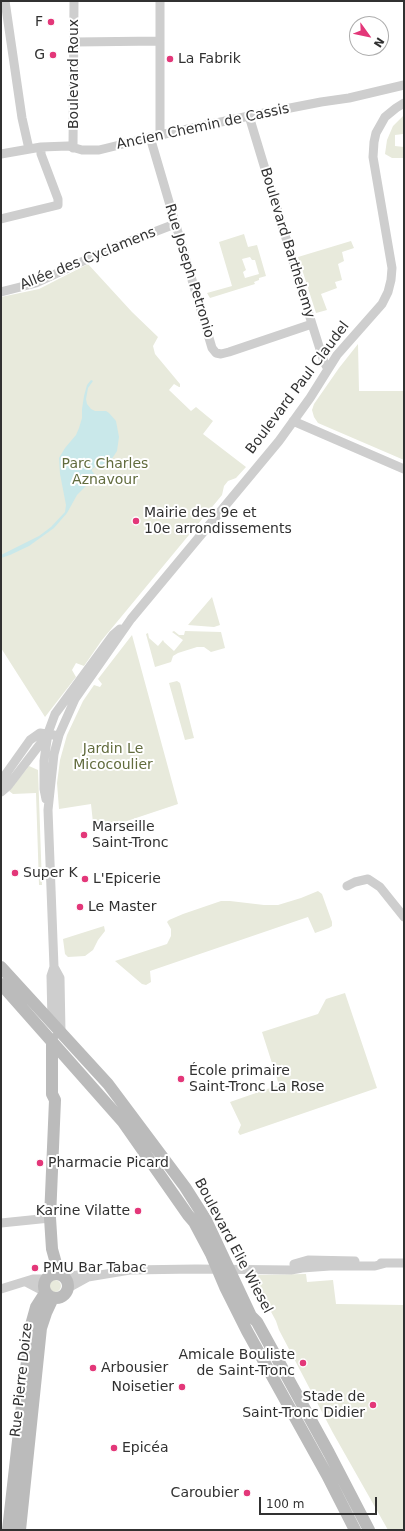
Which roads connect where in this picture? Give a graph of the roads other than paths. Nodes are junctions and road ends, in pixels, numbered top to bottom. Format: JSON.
{"nodes":[{"id":1,"x":5,"y":1,"type":"edge"},
{"id":2,"x":74,"y":1,"type":"edge"},
{"id":3,"x":160,"y":1,"type":"edge"},
{"id":4,"x":160,"y":41,"type":"junction"},
{"id":5,"x":75,"y":42,"type":"junction"},
{"id":6,"x":404,"y":85,"type":"edge"},
{"id":7,"x":404,"y":103,"type":"edge"},
{"id":8,"x":249,"y":116,"type":"junction"},
{"id":9,"x":160,"y":135,"type":"junction"},
{"id":10,"x":150,"y":137,"type":"junction"},
{"id":11,"x":41,"y":147,"type":"junction"},
{"id":12,"x":73,"y":148,"type":"junction"},
{"id":13,"x":29,"y":149,"type":"junction"},
{"id":14,"x":1,"y":154,"type":"edge"},
{"id":15,"x":1,"y":220,"type":"edge"},
{"id":16,"x":175,"y":224,"type":"junction"},
{"id":17,"x":1,"y":292,"type":"edge"},
{"id":18,"x":312,"y":324,"type":"junction"},
{"id":19,"x":328,"y":369,"type":"junction"},
{"id":20,"x":293,"y":421,"type":"junction"},
{"id":21,"x":404,"y":469,"type":"edge"},
{"id":22,"x":132,"y":619,"type":"junction"},
{"id":23,"x":48,"y":733,"type":"junction"},
{"id":24,"x":59,"y":735,"type":"junction"},
{"id":25,"x":1,"y":781,"type":"edge"},
{"id":26,"x":1,"y":792,"type":"edge"},
{"id":27,"x":48,"y":810,"type":"junction"},
{"id":28,"x":348,"y":886,"type":"dead end"},
{"id":29,"x":404,"y":917,"type":"edge"},
{"id":30,"x":1,"y":967,"type":"edge"},
{"id":31,"x":54,"y":967,"type":"junction"},
{"id":32,"x":1,"y":984,"type":"edge"},
{"id":33,"x":52,"y":1022,"type":"junction"},
{"id":34,"x":60,"y":1032,"type":"junction"},
{"id":35,"x":56,"y":1046,"type":"junction"},
{"id":36,"x":50,"y":1218,"type":"junction"},
{"id":37,"x":1,"y":1223,"type":"edge"},
{"id":38,"x":404,"y":1263,"type":"edge"},
{"id":39,"x":224,"y":1270,"type":"junction"},
{"id":40,"x":53,"y":1284,"type":"junction"},
{"id":41,"x":1,"y":1289,"type":"edge"},
{"id":42,"x":21,"y":1468,"type":"junction"},
{"id":43,"x":8,"y":1530,"type":"edge"},
{"id":44,"x":20,"y":1530,"type":"edge"},
{"id":45,"x":355,"y":1530,"type":"edge"},
{"id":46,"x":369,"y":1530,"type":"edge"}],
"edges":[{"from":1,"to":13,"type":"street"},
{"from":2,"to":5,"type":"street","name":"Boulevard Roux"},
{"from":3,"to":4,"type":"street"},
{"from":4,"to":5,"type":"street"},
{"from":4,"to":9,"type":"street"},
{"from":5,"to":12,"type":"street","name":"Boulevard Roux"},
{"from":6,"to":8,"type":"street","name":"Ancien Chemin de Cassis"},
{"from":7,"to":19,"type":"street","name":"Boulevard Paul Claudel"},
{"from":8,"to":9,"type":"street","name":"Ancien Chemin de Cassis"},
{"from":8,"to":18,"type":"street","name":"Boulevard Barthelemy"},
{"from":9,"to":10,"type":"street","name":"Ancien Chemin de Cassis"},
{"from":10,"to":12,"type":"street","name":"Ancien Chemin de Cassis"},
{"from":10,"to":16,"type":"street","name":"Rue Joseph Petronio"},
{"from":11,"to":12,"type":"street","name":"Ancien Chemin de Cassis"},
{"from":11,"to":13,"type":"street","name":"Ancien Chemin de Cassis"},
{"from":11,"to":15,"type":"street"},
{"from":13,"to":14,"type":"street","name":"Ancien Chemin de Cassis"},
{"from":16,"to":17,"type":"street","name":"Allée des Cyclamens"},
{"from":16,"to":18,"type":"street","name":"Rue Joseph Petronio"},
{"from":18,"to":19,"type":"street","name":"Boulevard Barthelemy"},
{"from":19,"to":20,"type":"street","name":"Boulevard Paul Claudel"},
{"from":20,"to":21,"type":"street"},
{"from":20,"to":22,"type":"street","name":"Boulevard Paul Claudel"},
{"from":22,"to":23,"type":"street","name":"Boulevard Paul Claudel"},
{"from":22,"to":24,"type":"street","name":"Boulevard Paul Claudel"},
{"from":23,"to":24,"type":"street"},
{"from":23,"to":25,"type":"street"},
{"from":23,"to":26,"type":"street"},
{"from":23,"to":27,"type":"street","name":"Boulevard Paul Claudel"},
{"from":24,"to":27,"type":"street","name":"Boulevard Paul Claudel"},
{"from":27,"to":31,"type":"street","name":"Boulevard Paul Claudel"},
{"from":28,"to":29,"type":"street"},
{"from":30,"to":33,"type":"street","name":"Boulevard Elie Wiesel"},
{"from":31,"to":33,"type":"street","name":"Boulevard Paul Claudel"},
{"from":31,"to":34,"type":"street","name":"Boulevard Paul Claudel"},
{"from":32,"to":35,"type":"street","name":"Boulevard Elie Wiesel"},
{"from":33,"to":34,"type":"street","name":"Boulevard Elie Wiesel"},
{"from":33,"to":35,"type":"street","name":"Boulevard Paul Claudel"},
{"from":34,"to":35,"type":"street","name":"Boulevard Paul Claudel"},
{"from":34,"to":39,"type":"street","name":"Boulevard Elie Wiesel"},
{"from":35,"to":36,"type":"street","name":"Boulevard Paul Claudel"},
{"from":35,"to":39,"type":"street","name":"Boulevard Elie Wiesel"},
{"from":36,"to":37,"type":"street"},
{"from":36,"to":40,"type":"street","name":"Boulevard Paul Claudel"},
{"from":38,"to":39,"type":"street"},
{"from":39,"to":40,"type":"street"},
{"from":39,"to":45,"type":"street","name":"Boulevard Elie Wiesel"},
{"from":39,"to":46,"type":"street","name":"Boulevard Elie Wiesel"},
{"from":40,"to":41,"type":"street"},
{"from":40,"to":42,"type":"street","name":"Rue Pierre Doize"},
{"from":42,"to":43,"type":"street","name":"Rue Pierre Doize"},
{"from":42,"to":44,"type":"street","name":"Rue Pierre Doize"}]}
